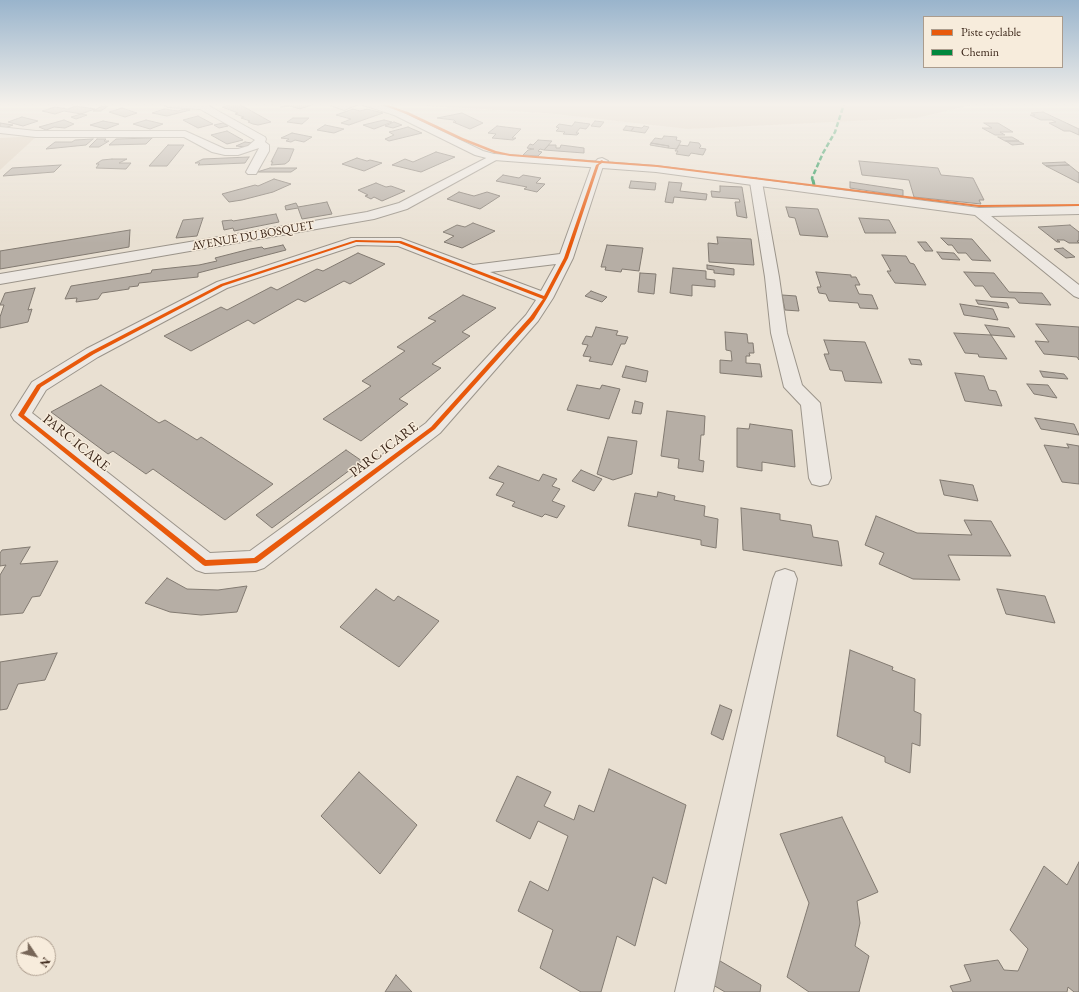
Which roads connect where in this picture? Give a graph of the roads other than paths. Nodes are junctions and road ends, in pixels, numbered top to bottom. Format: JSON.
{"nodes":[{"id":1,"x":217,"y":150,"type":"edge"},
{"id":2,"x":244,"y":150,"type":"edge"},
{"id":3,"x":264,"y":150,"type":"edge"},
{"id":4,"x":475,"y":150,"type":"edge"},
{"id":5,"x":494,"y":157,"type":"junction"},
{"id":6,"x":600,"y":163,"type":"junction"},
{"id":7,"x":252,"y":172,"type":"dead end"},
{"id":8,"x":756,"y":182,"type":"junction"},
{"id":9,"x":1079,"y":210,"type":"edge"},
{"id":10,"x":979,"y":212,"type":"junction"},
{"id":11,"x":566,"y":258,"type":"junction"},
{"id":12,"x":473,"y":269,"type":"junction"},
{"id":13,"x":0,"y":280,"type":"edge"},
{"id":14,"x":1079,"y":293,"type":"edge"},
{"id":15,"x":545,"y":298,"type":"junction"},
{"id":16,"x":820,"y":478,"type":"dead end"},
{"id":17,"x":785,"y":579,"type":"dead end"},
{"id":18,"x":694,"y":992,"type":"edge"}],
"edges":[{"from":1,"to":2,"type":"street"},
{"from":3,"to":7,"type":"street"},
{"from":4,"to":5,"type":"street"},
{"from":5,"to":6,"type":"street"},
{"from":5,"to":13,"type":"street","name":"AVENUE DU BOSQUET"},
{"from":6,"to":8,"type":"street"},
{"from":6,"to":11,"type":"street","name":"PARC ICARE"},
{"from":8,"to":10,"type":"street"},
{"from":8,"to":16,"type":"street"},
{"from":9,"to":10,"type":"street"},
{"from":10,"to":14,"type":"street"},
{"from":11,"to":12,"type":"street","name":"PARC ICARE"},
{"from":11,"to":15,"type":"street","name":"PARC ICARE"},
{"from":12,"to":15,"type":"street","name":"PARC ICARE"},
{"from":12,"to":15,"type":"street","name":"PARC ICARE"},
{"from":17,"to":18,"type":"street"}]}
